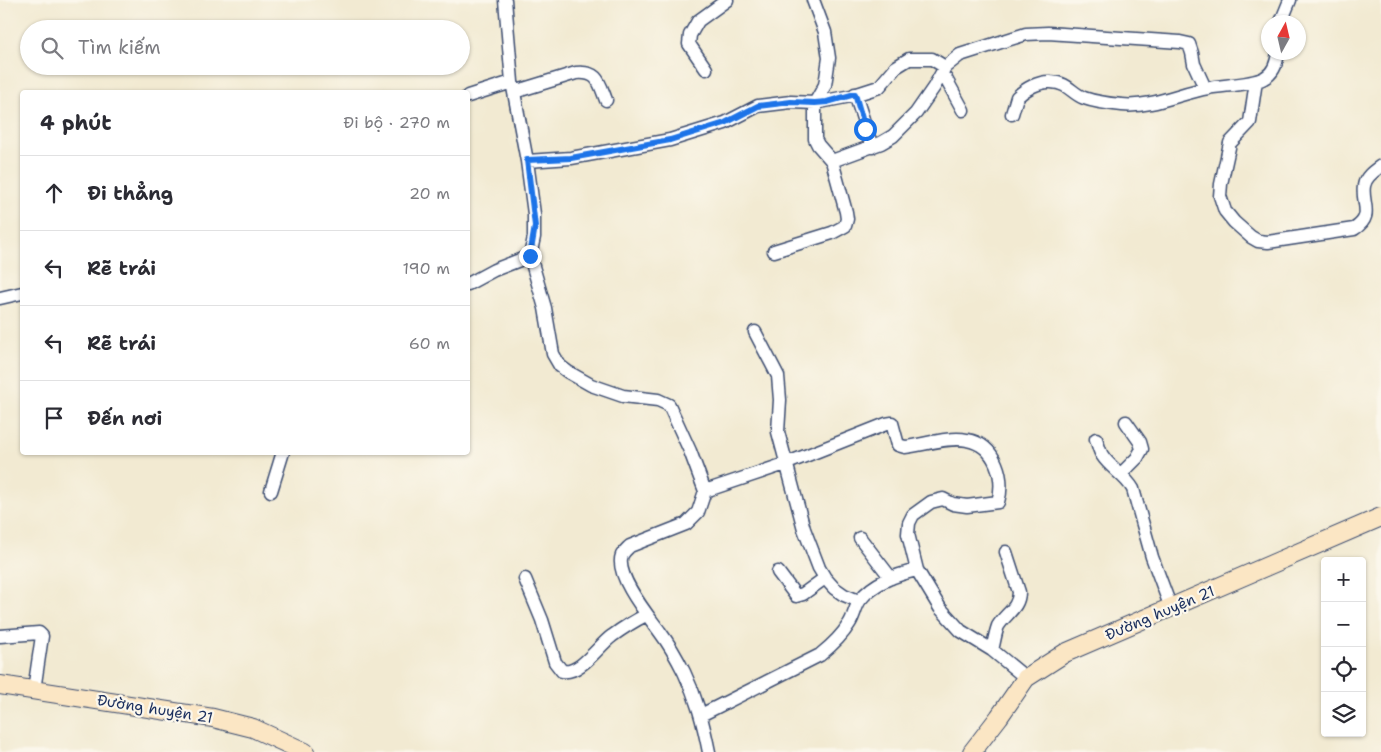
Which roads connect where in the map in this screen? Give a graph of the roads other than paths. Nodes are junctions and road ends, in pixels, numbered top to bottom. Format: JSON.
{"nodes":[{"id":1,"x":505,"y":0,"type":"edge"},
{"id":2,"x":813,"y":0,"type":"edge"},
{"id":3,"x":1290,"y":0,"type":"edge"},
{"id":4,"x":717,"y":3,"type":"edge"},
{"id":5,"x":1284,"y":15,"type":"edge"},
{"id":6,"x":1276,"y":60,"type":"edge"},
{"id":7,"x":706,"y":69,"type":"dead end"},
{"id":8,"x":943,"y":72,"type":"junction"},
{"id":9,"x":1256,"y":81,"type":"junction"},
{"id":10,"x":513,"y":87,"type":"junction"},
{"id":11,"x":1205,"y":88,"type":"junction"},
{"id":12,"x":855,"y":94,"type":"junction"},
{"id":13,"x":470,"y":96,"type":"edge"},
{"id":14,"x":606,"y":100,"type":"dead end"},
{"id":15,"x":815,"y":103,"type":"junction"},
{"id":16,"x":964,"y":110,"type":"dead end"},
{"id":17,"x":1012,"y":114,"type":"dead end"},
{"id":18,"x":872,"y":147,"type":"junction"},
{"id":19,"x":527,"y":160,"type":"junction"},
{"id":20,"x":832,"y":161,"type":"junction"},
{"id":21,"x":1381,"y":166,"type":"edge"},
{"id":22,"x":774,"y":251,"type":"dead end"},
{"id":23,"x":530,"y":256,"type":"junction"},
{"id":24,"x":470,"y":283,"type":"edge"},
{"id":25,"x":20,"y":293,"type":"edge"},
{"id":26,"x":0,"y":298,"type":"edge"},
{"id":27,"x":755,"y":332,"type":"dead end"},
{"id":28,"x":1126,"y":422,"type":"dead end"},
{"id":29,"x":1096,"y":439,"type":"dead end"},
{"id":30,"x":282,"y":455,"type":"edge"},
{"id":31,"x":786,"y":464,"type":"junction"},
{"id":32,"x":1121,"y":474,"type":"junction"},
{"id":33,"x":270,"y":491,"type":"dead end"},
{"id":34,"x":704,"y":491,"type":"junction"},
{"id":35,"x":1381,"y":517,"type":"edge"},
{"id":36,"x":860,"y":538,"type":"dead end"},
{"id":37,"x":1006,"y":552,"type":"dead end"},
{"id":38,"x":917,"y":570,"type":"junction"},
{"id":39,"x":778,"y":572,"type":"dead end"},
{"id":40,"x":825,"y":578,"type":"junction"},
{"id":41,"x":891,"y":578,"type":"junction"},
{"id":42,"x":525,"y":579,"type":"dead end"},
{"id":43,"x":859,"y":601,"type":"junction"},
{"id":44,"x":1171,"y":608,"type":"junction"},
{"id":45,"x":646,"y":614,"type":"junction"},
{"id":46,"x":0,"y":636,"type":"edge"},
{"id":47,"x":992,"y":650,"type":"junction"},
{"id":48,"x":1026,"y":678,"type":"junction"},
{"id":49,"x":0,"y":685,"type":"edge"},
{"id":50,"x":34,"y":690,"type":"junction"},
{"id":51,"x":702,"y":714,"type":"junction"},
{"id":52,"x":305,"y":752,"type":"edge"},
{"id":53,"x":709,"y":752,"type":"edge"},
{"id":54,"x":972,"y":752,"type":"edge"}],
"edges":[{"from":1,"to":10,"type":"street"},
{"from":2,"to":15,"type":"street"},
{"from":3,"to":5,"type":"street"},
{"from":4,"to":7,"type":"street"},
{"from":6,"to":9,"type":"street"},
{"from":8,"to":11,"type":"street"},
{"from":8,"to":12,"type":"street"},
{"from":8,"to":16,"type":"street"},
{"from":8,"to":18,"type":"street"},
{"from":9,"to":11,"type":"street"},
{"from":9,"to":21,"type":"street"},
{"from":10,"to":13,"type":"street"},
{"from":10,"to":14,"type":"street"},
{"from":10,"to":19,"type":"street"},
{"from":11,"to":17,"type":"street"},
{"from":12,"to":15,"type":"street"},
{"from":12,"to":18,"type":"street"},
{"from":15,"to":19,"type":"street"},
{"from":15,"to":20,"type":"street"},
{"from":18,"to":20,"type":"street"},
{"from":19,"to":23,"type":"street"},
{"from":20,"to":22,"type":"street"},
{"from":23,"to":24,"type":"street"},
{"from":23,"to":34,"type":"street"},
{"from":25,"to":26,"type":"street"},
{"from":27,"to":31,"type":"street"},
{"from":28,"to":32,"type":"street"},
{"from":29,"to":32,"type":"street"},
{"from":30,"to":33,"type":"street"},
{"from":31,"to":34,"type":"street"},
{"from":31,"to":38,"type":"street"},
{"from":31,"to":40,"type":"street"},
{"from":32,"to":44,"type":"street"},
{"from":34,"to":45,"type":"street"},
{"from":35,"to":44,"type":"street","name":"Đường huyện 21"},
{"from":36,"to":41,"type":"street"},
{"from":37,"to":47,"type":"street"},
{"from":38,"to":41,"type":"street"},
{"from":38,"to":47,"type":"street"},
{"from":39,"to":40,"type":"street"},
{"from":40,"to":43,"type":"street"},
{"from":41,"to":43,"type":"street"},
{"from":42,"to":45,"type":"street"},
{"from":43,"to":51,"type":"street"},
{"from":44,"to":48,"type":"street","name":"Đường huyện 21"},
{"from":45,"to":51,"type":"street"},
{"from":46,"to":50,"type":"street"},
{"from":47,"to":48,"type":"street"},
{"from":48,"to":54,"type":"street","name":"Đường huyện 21"},
{"from":49,"to":50,"type":"street","name":"Đường huyện 21"},
{"from":50,"to":52,"type":"street","name":"Đường huyện 21"},
{"from":51,"to":53,"type":"street"}]}
